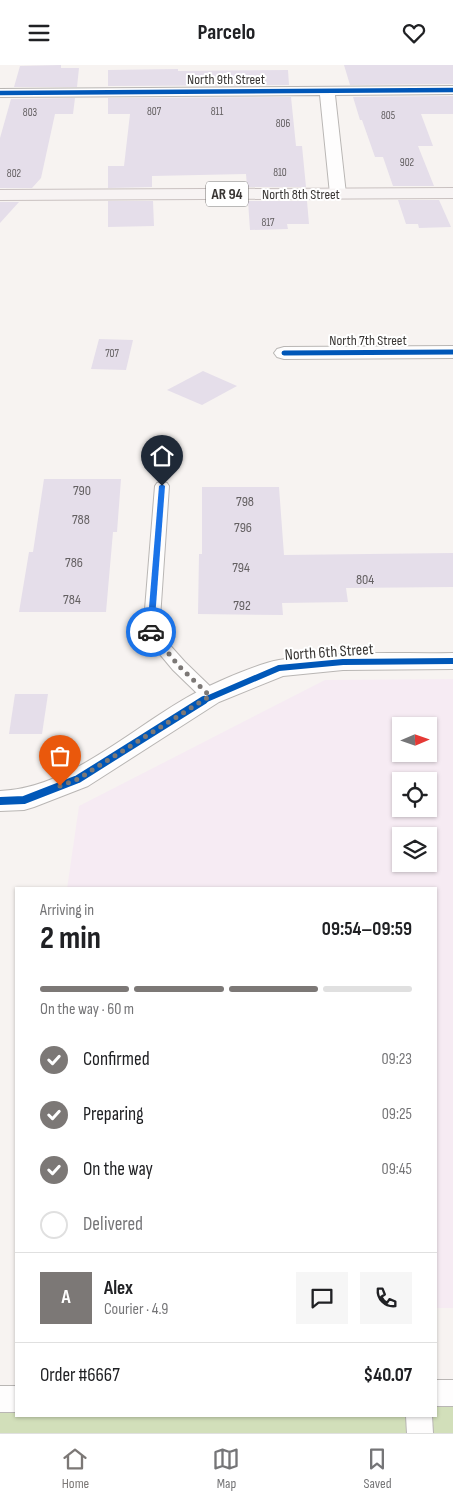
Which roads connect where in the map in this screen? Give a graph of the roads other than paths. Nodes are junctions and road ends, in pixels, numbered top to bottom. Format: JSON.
{"nodes":[{"id":1,"x":453,"y":90,"type":"edge"},
{"id":2,"x":327,"y":91,"type":"junction"},
{"id":3,"x":0,"y":93,"type":"edge"},
{"id":4,"x":338,"y":193,"type":"junction"},
{"id":5,"x":453,"y":193,"type":"edge"},
{"id":6,"x":0,"y":195,"type":"edge"},
{"id":7,"x":453,"y":352,"type":"edge"},
{"id":8,"x":284,"y":353,"type":"dead end"},
{"id":9,"x":162,"y":486,"type":"dead end"},
{"id":10,"x":453,"y":661,"type":"edge"},
{"id":11,"x":210,"y":696,"type":"junction"},
{"id":12,"x":0,"y":801,"type":"edge"},
{"id":13,"x":437,"y":1393,"type":"edge"},
{"id":14,"x":453,"y":1393,"type":"edge"},
{"id":15,"x":0,"y":1399,"type":"edge"},
{"id":16,"x":15,"y":1399,"type":"edge"},
{"id":17,"x":419,"y":1417,"type":"edge"},
{"id":18,"x":420,"y":1433,"type":"edge"}],
"edges":[{"from":1,"to":2,"type":"street","name":"North 9th Street"},
{"from":2,"to":3,"type":"street","name":"North 9th Street"},
{"from":2,"to":4,"type":"street"},
{"from":4,"to":5,"type":"main road","name":"North 8th Street","number":"AR 94"},
{"from":4,"to":6,"type":"main road","name":"North 8th Street","number":"AR 94"},
{"from":7,"to":8,"type":"street","name":"North 7th Street"},
{"from":9,"to":11,"type":"lane"},
{"from":10,"to":11,"type":"street","name":"North 6th Street"},
{"from":11,"to":12,"type":"street","name":"North 6th Street"},
{"from":13,"to":14,"type":"lane"},
{"from":15,"to":16,"type":"lane"},
{"from":17,"to":18,"type":"lane"}]}
